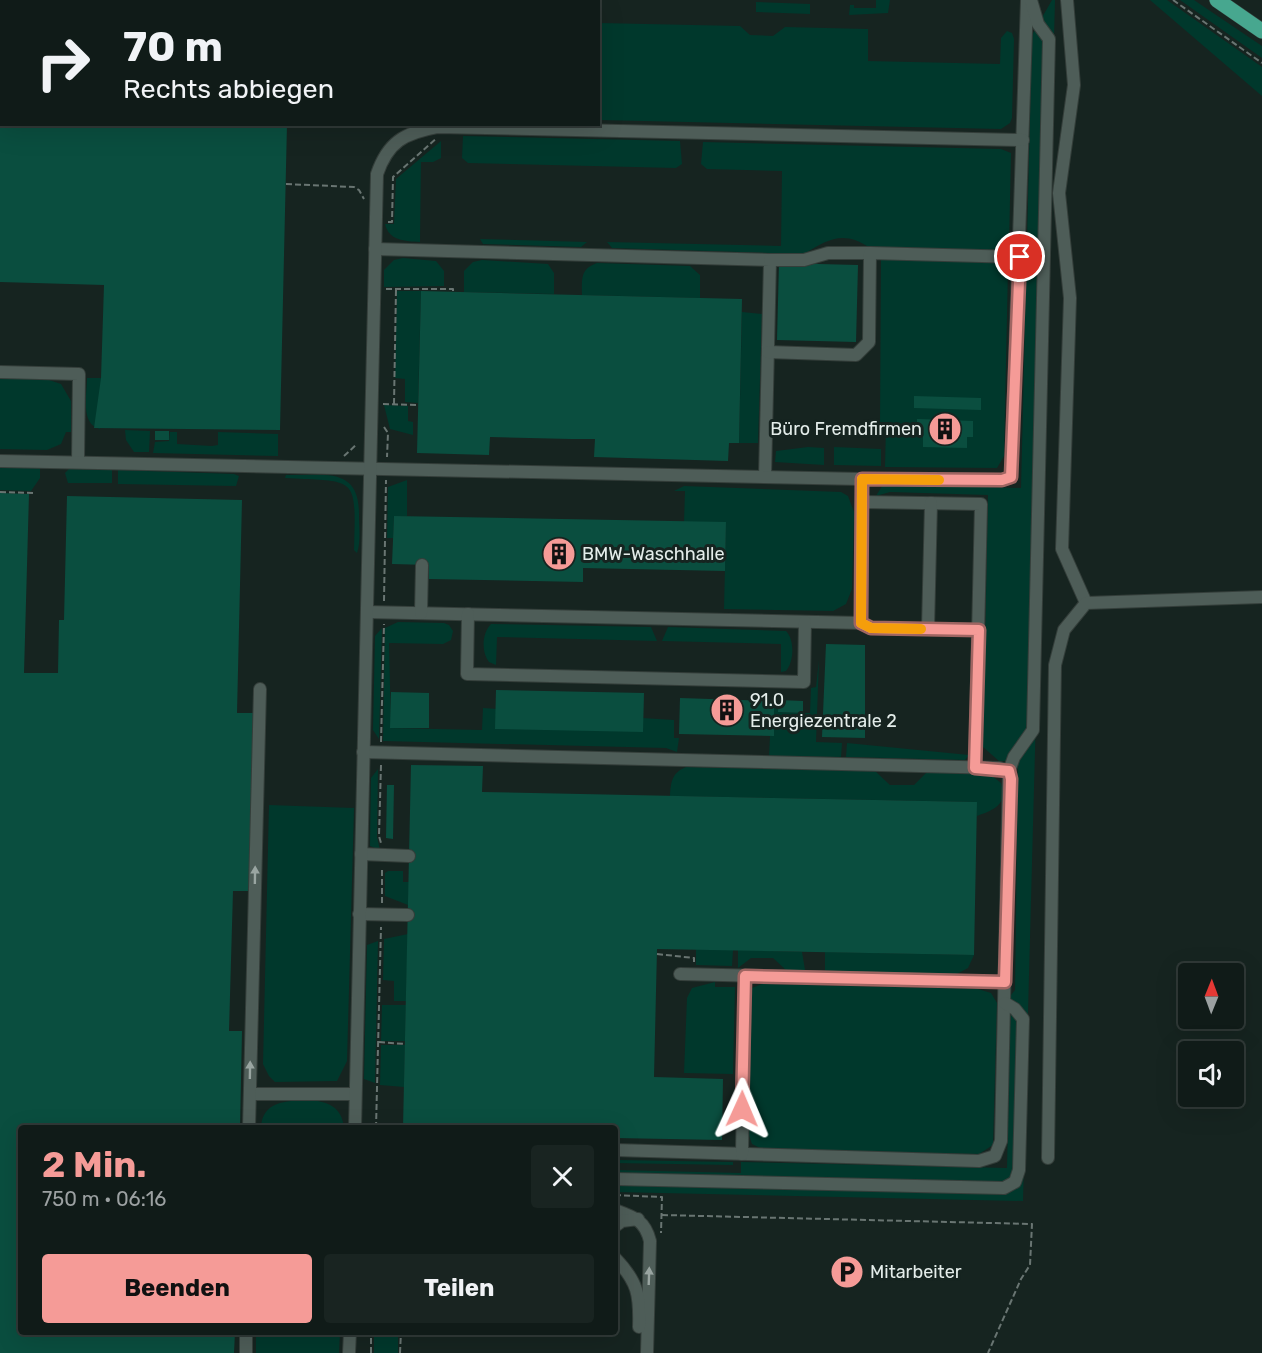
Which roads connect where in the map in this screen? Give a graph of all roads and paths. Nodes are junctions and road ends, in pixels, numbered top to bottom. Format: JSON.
{"nodes":[{"id":1,"x":1029,"y":0,"type":"edge"},
{"id":2,"x":1067,"y":0,"type":"edge"},
{"id":3,"x":1173,"y":0,"type":"edge"},
{"id":4,"x":1217,"y":0,"type":"edge"},
{"id":5,"x":1262,"y":31,"type":"edge"},
{"id":6,"x":1262,"y":63,"type":"edge"},
{"id":7,"x":437,"y":127,"type":"junction"},
{"id":8,"x":1023,"y":140,"type":"junction"},
{"id":9,"x":286,"y":184,"type":"dead end"},
{"id":10,"x":364,"y":201,"type":"dead end"},
{"id":11,"x":376,"y":221,"type":"junction"},
{"id":12,"x":375,"y":249,"type":"junction"},
{"id":13,"x":870,"y":253,"type":"junction"},
{"id":14,"x":1020,"y":257,"type":"junction"},
{"id":15,"x":770,"y":260,"type":"junction"},
{"id":16,"x":374,"y":288,"type":"junction"},
{"id":17,"x":396,"y":289,"type":"junction"},
{"id":18,"x":453,"y":292,"type":"dead end"},
{"id":19,"x":768,"y":352,"type":"junction"},
{"id":20,"x":0,"y":372,"type":"edge"},
{"id":21,"x":394,"y":404,"type":"dead end"},
{"id":22,"x":359,"y":436,"type":"dead end"},
{"id":23,"x":335,"y":459,"type":"dead end"},
{"id":24,"x":0,"y":461,"type":"edge"},
{"id":25,"x":78,"y":462,"type":"junction"},
{"id":26,"x":370,"y":469,"type":"junction"},
{"id":27,"x":765,"y":477,"type":"junction"},
{"id":28,"x":862,"y":479,"type":"junction"},
{"id":29,"x":0,"y":492,"type":"edge"},
{"id":30,"x":33,"y":493,"type":"dead end"},
{"id":31,"x":862,"y":502,"type":"junction"},
{"id":32,"x":931,"y":503,"type":"junction"},
{"id":33,"x":422,"y":565,"type":"dead end"},
{"id":34,"x":1262,"y":597,"type":"edge"},
{"id":35,"x":1086,"y":603,"type":"junction"},
{"id":36,"x":367,"y":612,"type":"junction"},
{"id":37,"x":421,"y":613,"type":"junction"},
{"id":38,"x":468,"y":614,"type":"junction"},
{"id":39,"x":806,"y":622,"type":"junction"},
{"id":40,"x":861,"y":623,"type":"junction"},
{"id":41,"x":928,"y":629,"type":"junction"},
{"id":42,"x":979,"y":630,"type":"junction"},
{"id":43,"x":260,"y":689,"type":"dead end"},
{"id":44,"x":363,"y":753,"type":"junction"},
{"id":45,"x":975,"y":768,"type":"junction"},
{"id":46,"x":1009,"y":771,"type":"junction"},
{"id":47,"x":361,"y":854,"type":"junction"},
{"id":48,"x":409,"y":856,"type":"dead end"},
{"id":49,"x":359,"y":914,"type":"junction"},
{"id":50,"x":408,"y":915,"type":"dead end"},
{"id":51,"x":657,"y":954,"type":"dead end"},
{"id":52,"x":694,"y":966,"type":"dead end"},
{"id":53,"x":680,"y":974,"type":"dead end"},
{"id":54,"x":745,"y":976,"type":"junction"},
{"id":55,"x":1005,"y":982,"type":"junction"},
{"id":56,"x":1005,"y":1003,"type":"junction"},
{"id":57,"x":379,"y":1042,"type":"dead end"},
{"id":58,"x":405,"y":1044,"type":"dead end"},
{"id":59,"x":250,"y":1094,"type":"junction"},
{"id":60,"x":356,"y":1094,"type":"junction"},
{"id":61,"x":249,"y":1125,"type":"edge"},
{"id":62,"x":355,"y":1125,"type":"edge"},
{"id":63,"x":618,"y":1150,"type":"edge"},
{"id":64,"x":742,"y":1154,"type":"junction"},
{"id":65,"x":1048,"y":1158,"type":"dead end"},
{"id":66,"x":618,"y":1179,"type":"edge"},
{"id":67,"x":618,"y":1211,"type":"edge"},
{"id":68,"x":662,"y":1215,"type":"dead end"},
{"id":69,"x":639,"y":1219,"type":"junction"},
{"id":70,"x":618,"y":1224,"type":"edge"},
{"id":71,"x":618,"y":1261,"type":"edge"},
{"id":72,"x":246,"y":1335,"type":"edge"},
{"id":73,"x":350,"y":1335,"type":"edge"},
{"id":74,"x":371,"y":1335,"type":"edge"},
{"id":75,"x":401,"y":1335,"type":"edge"},
{"id":76,"x":246,"y":1353,"type":"edge"},
{"id":77,"x":350,"y":1353,"type":"edge"},
{"id":78,"x":371,"y":1353,"type":"edge"},
{"id":79,"x":400,"y":1353,"type":"edge"},
{"id":80,"x":639,"y":1353,"type":"edge"},
{"id":81,"x":647,"y":1353,"type":"edge"},
{"id":82,"x":988,"y":1353,"type":"edge"}],
"edges":[{"from":1,"to":8,"type":"lane"},
{"from":1,"to":46,"type":"lane"},
{"from":2,"to":35,"type":"lane"},
{"from":3,"to":6,"type":"path"},
{"from":4,"to":5,"type":"main road"},
{"from":7,"to":8,"type":"lane"},
{"from":7,"to":11,"type":"lane"},
{"from":7,"to":11,"type":"path"},
{"from":8,"to":14,"type":"lane"},
{"from":9,"to":10,"type":"path"},
{"from":11,"to":12,"type":"lane"},
{"from":12,"to":15,"type":"lane"},
{"from":12,"to":16,"type":"lane"},
{"from":13,"to":14,"type":"lane"},
{"from":13,"to":15,"type":"lane"},
{"from":13,"to":19,"type":"lane"},
{"from":14,"to":28,"type":"lane"},
{"from":15,"to":19,"type":"lane"},
{"from":16,"to":17,"type":"path"},
{"from":16,"to":26,"type":"lane"},
{"from":17,"to":18,"type":"path"},
{"from":17,"to":21,"type":"path"},
{"from":19,"to":27,"type":"lane"},
{"from":20,"to":25,"type":"lane"},
{"from":22,"to":23,"type":"path"},
{"from":24,"to":25,"type":"lane"},
{"from":25,"to":26,"type":"lane"},
{"from":26,"to":27,"type":"lane"},
{"from":26,"to":36,"type":"lane"},
{"from":27,"to":28,"type":"lane"},
{"from":28,"to":31,"type":"lane"},
{"from":29,"to":30,"type":"path"},
{"from":31,"to":32,"type":"lane"},
{"from":31,"to":40,"type":"lane"},
{"from":32,"to":41,"type":"lane"},
{"from":32,"to":42,"type":"lane"},
{"from":33,"to":37,"type":"lane"},
{"from":34,"to":35,"type":"lane"},
{"from":35,"to":65,"type":"lane"},
{"from":36,"to":37,"type":"lane"},
{"from":36,"to":44,"type":"lane"},
{"from":37,"to":38,"type":"lane"},
{"from":38,"to":39,"type":"lane"},
{"from":38,"to":39,"type":"lane"},
{"from":39,"to":40,"type":"lane"},
{"from":40,"to":41,"type":"lane"},
{"from":41,"to":42,"type":"lane"},
{"from":42,"to":45,"type":"lane"},
{"from":59,"to":43,"type":"lane","one_way":true},
{"from":44,"to":45,"type":"lane"},
{"from":44,"to":47,"type":"lane"},
{"from":45,"to":46,"type":"lane"},
{"from":46,"to":55,"type":"lane"},
{"from":47,"to":48,"type":"lane"},
{"from":47,"to":49,"type":"lane"},
{"from":49,"to":50,"type":"lane"},
{"from":49,"to":60,"type":"lane"},
{"from":51,"to":52,"type":"path"},
{"from":53,"to":54,"type":"lane"},
{"from":54,"to":55,"type":"lane"},
{"from":54,"to":64,"type":"lane"},
{"from":55,"to":56,"type":"lane"},
{"from":56,"to":64,"type":"lane"},
{"from":56,"to":66,"type":"lane"},
{"from":57,"to":58,"type":"path"},
{"from":59,"to":60,"type":"lane"},
{"from":59,"to":61,"type":"lane"},
{"from":60,"to":62,"type":"lane"},
{"from":63,"to":64,"type":"lane"},
{"from":67,"to":69,"type":"lane"},
{"from":68,"to":82,"type":"path"},
{"from":69,"to":70,"type":"lane"},
{"from":81,"to":69,"type":"lane","one_way":true},
{"from":71,"to":80,"type":"lane"},
{"from":72,"to":76,"type":"lane"},
{"from":73,"to":77,"type":"lane"},
{"from":74,"to":78,"type":"path"},
{"from":75,"to":79,"type":"path"}]}
